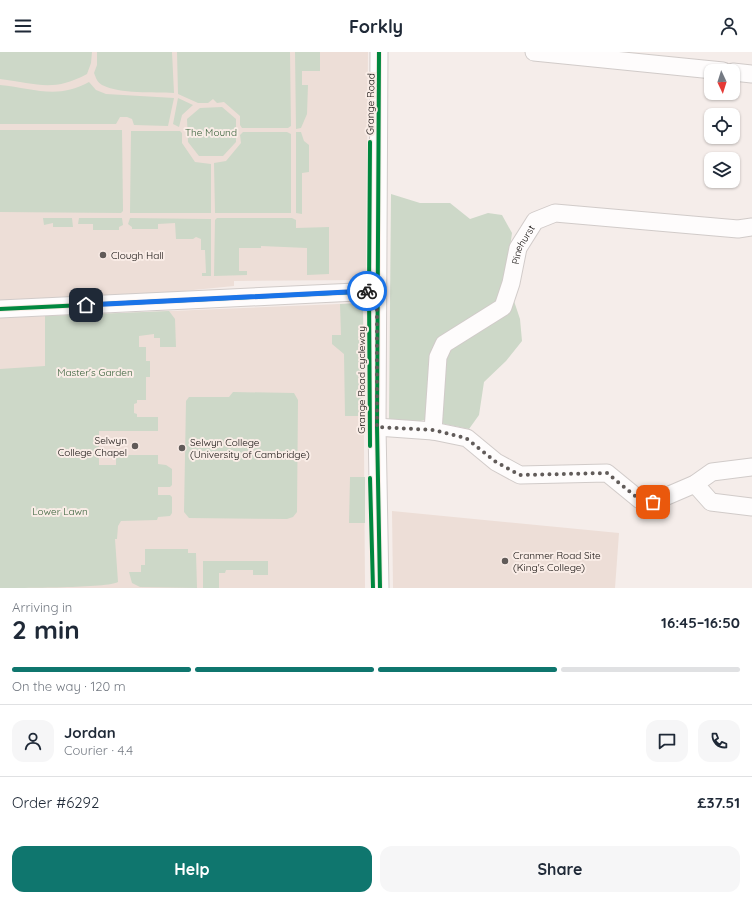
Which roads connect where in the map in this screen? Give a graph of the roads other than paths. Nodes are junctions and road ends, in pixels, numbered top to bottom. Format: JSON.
{"nodes":[{"id":1,"x":378,"y":52,"type":"edge"},
{"id":2,"x":534,"y":52,"type":"edge"},
{"id":3,"x":704,"y":69,"type":"edge"},
{"id":4,"x":740,"y":73,"type":"edge"},
{"id":5,"x":752,"y":74,"type":"edge"},
{"id":6,"x":752,"y":227,"type":"edge"},
{"id":7,"x":377,"y":291,"type":"junction"},
{"id":8,"x":0,"y":309,"type":"edge"},
{"id":9,"x":377,"y":427,"type":"junction"},
{"id":10,"x":433,"y":430,"type":"junction"},
{"id":11,"x":752,"y":467,"type":"edge"},
{"id":12,"x":695,"y":484,"type":"junction"},
{"id":13,"x":752,"y":507,"type":"edge"},
{"id":14,"x":380,"y":588,"type":"edge"}],
"edges":[{"from":1,"to":7,"type":"street","name":"Grange Road"},
{"from":2,"to":3,"type":"street"},
{"from":4,"to":5,"type":"street"},
{"from":6,"to":10,"type":"street","name":"Pinehurst"},
{"from":7,"to":8,"type":"street"},
{"from":7,"to":9,"type":"street","name":"Grange Road"},
{"from":9,"to":10,"type":"street"},
{"from":9,"to":14,"type":"street","name":"Grange Road"},
{"from":10,"to":12,"type":"street"},
{"from":11,"to":12,"type":"street"},
{"from":12,"to":13,"type":"street"}]}
